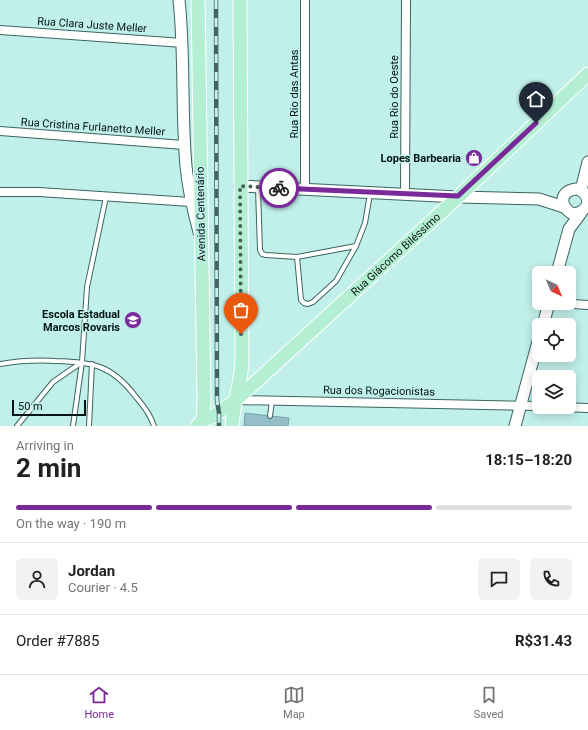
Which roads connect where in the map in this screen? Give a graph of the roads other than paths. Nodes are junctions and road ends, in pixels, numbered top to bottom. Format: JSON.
{"nodes":[{"id":1,"x":179,"y":0,"type":"edge"},
{"id":2,"x":198,"y":0,"type":"edge"},
{"id":3,"x":240,"y":0,"type":"edge"},
{"id":4,"x":305,"y":0,"type":"edge"},
{"id":5,"x":406,"y":0,"type":"edge"},
{"id":6,"x":0,"y":30,"type":"edge"},
{"id":7,"x":183,"y":43,"type":"junction"},
{"id":8,"x":588,"y":74,"type":"edge"},
{"id":9,"x":0,"y":131,"type":"edge"},
{"id":10,"x":184,"y":145,"type":"junction"},
{"id":11,"x":588,"y":162,"type":"edge"},
{"id":12,"x":240,"y":186,"type":"junction"},
{"id":13,"x":258,"y":186,"type":"junction"},
{"id":14,"x":305,"y":189,"type":"junction"},
{"id":15,"x":0,"y":192,"type":"edge"},
{"id":16,"x":371,"y":192,"type":"junction"},
{"id":17,"x":568,"y":192,"type":"junction"},
{"id":18,"x":405,"y":194,"type":"junction"},
{"id":19,"x":106,"y":196,"type":"junction"},
{"id":20,"x":458,"y":196,"type":"junction"},
{"id":21,"x":539,"y":199,"type":"junction"},
{"id":22,"x":191,"y":202,"type":"junction"},
{"id":23,"x":585,"y":202,"type":"edge"},
{"id":24,"x":565,"y":208,"type":"junction"},
{"id":25,"x":569,"y":229,"type":"junction"},
{"id":26,"x":202,"y":244,"type":"junction"},
{"id":27,"x":356,"y":246,"type":"junction"},
{"id":28,"x":297,"y":257,"type":"junction"},
{"id":29,"x":559,"y":266,"type":"edge"},
{"id":30,"x":576,"y":304,"type":"edge"},
{"id":31,"x":588,"y":304,"type":"edge"},
{"id":32,"x":241,"y":334,"type":"junction"},
{"id":33,"x":82,"y":362,"type":"junction"},
{"id":34,"x":533,"y":362,"type":"edge"},
{"id":35,"x":0,"y":364,"type":"edge"},
{"id":36,"x":92,"y":364,"type":"junction"},
{"id":37,"x":236,"y":400,"type":"junction"},
{"id":38,"x":272,"y":400,"type":"junction"},
{"id":39,"x":521,"y":405,"type":"junction"},
{"id":40,"x":532,"y":406,"type":"edge"},
{"id":41,"x":576,"y":408,"type":"edge"},
{"id":42,"x":588,"y":408,"type":"edge"},
{"id":43,"x":224,"y":410,"type":"junction"},
{"id":44,"x":270,"y":416,"type":"dead end"},
{"id":45,"x":201,"y":424,"type":"edge"},
{"id":46,"x":154,"y":425,"type":"edge"},
{"id":47,"x":18,"y":426,"type":"edge"},
{"id":48,"x":73,"y":426,"type":"edge"},
{"id":49,"x":89,"y":426,"type":"edge"},
{"id":50,"x":232,"y":426,"type":"edge"},
{"id":51,"x":515,"y":426,"type":"edge"}],
"edges":[{"from":1,"to":7,"type":"street"},
{"from":2,"to":26,"type":"main road","name":"Avenida Centenário"},
{"from":3,"to":12,"type":"main road"},
{"from":4,"to":14,"type":"street","name":"Rua Rio das Antas"},
{"from":5,"to":18,"type":"street","name":"Rua Rio do Oeste"},
{"from":6,"to":7,"type":"street","name":"Rua Clara Juste Meller"},
{"from":7,"to":10,"type":"street"},
{"from":8,"to":20,"type":"main road","name":"Rua Giácomo Biléssimo"},
{"from":9,"to":10,"type":"street","name":"Rua Cristina Furlanetto Meller"},
{"from":10,"to":22,"type":"street"},
{"from":11,"to":23,"type":"street"},
{"from":12,"to":13,"type":"street"},
{"from":12,"to":32,"type":"main road"},
{"from":13,"to":14,"type":"street"},
{"from":13,"to":28,"type":"lane"},
{"from":14,"to":16,"type":"street"},
{"from":15,"to":19,"type":"street"},
{"from":16,"to":18,"type":"street"},
{"from":16,"to":27,"type":"lane"},
{"from":17,"to":21,"type":"street"},
{"from":17,"to":23,"type":"street"},
{"from":17,"to":24,"type":"street"},
{"from":18,"to":20,"type":"street"},
{"from":19,"to":22,"type":"street"},
{"from":19,"to":33,"type":"lane"},
{"from":20,"to":21,"type":"street"},
{"from":20,"to":37,"type":"main road","name":"Rua Giácomo Biléssimo"},
{"from":21,"to":24,"type":"street"},
{"from":22,"to":26,"type":"street"},
{"from":23,"to":24,"type":"street"},
{"from":23,"to":25,"type":"street"},
{"from":24,"to":25,"type":"street"},
{"from":25,"to":29,"type":"street"},
{"from":26,"to":45,"type":"main road","name":"Avenida Centenário"},
{"from":27,"to":28,"type":"lane"},
{"from":27,"to":28,"type":"lane"},
{"from":30,"to":31,"type":"street"},
{"from":32,"to":37,"type":"main road"},
{"from":32,"to":43,"type":"main road"},
{"from":33,"to":35,"type":"lane"},
{"from":33,"to":36,"type":"lane"},
{"from":33,"to":47,"type":"lane"},
{"from":33,"to":48,"type":"lane"},
{"from":34,"to":39,"type":"street"},
{"from":36,"to":46,"type":"lane"},
{"from":36,"to":49,"type":"lane"},
{"from":37,"to":38,"type":"street","name":"Rua dos Rogacionistas"},
{"from":37,"to":43,"type":"main road","name":"Rua Giácomo Biléssimo"},
{"from":37,"to":50,"type":"main road"},
{"from":38,"to":39,"type":"street","name":"Rua dos Rogacionistas"},
{"from":38,"to":44,"type":"lane"},
{"from":39,"to":40,"type":"street","name":"Rua dos Rogacionistas"},
{"from":39,"to":51,"type":"street"},
{"from":41,"to":42,"type":"street"},
{"from":43,"to":45,"type":"main road","name":"Rua Giácomo Biléssimo"}]}
